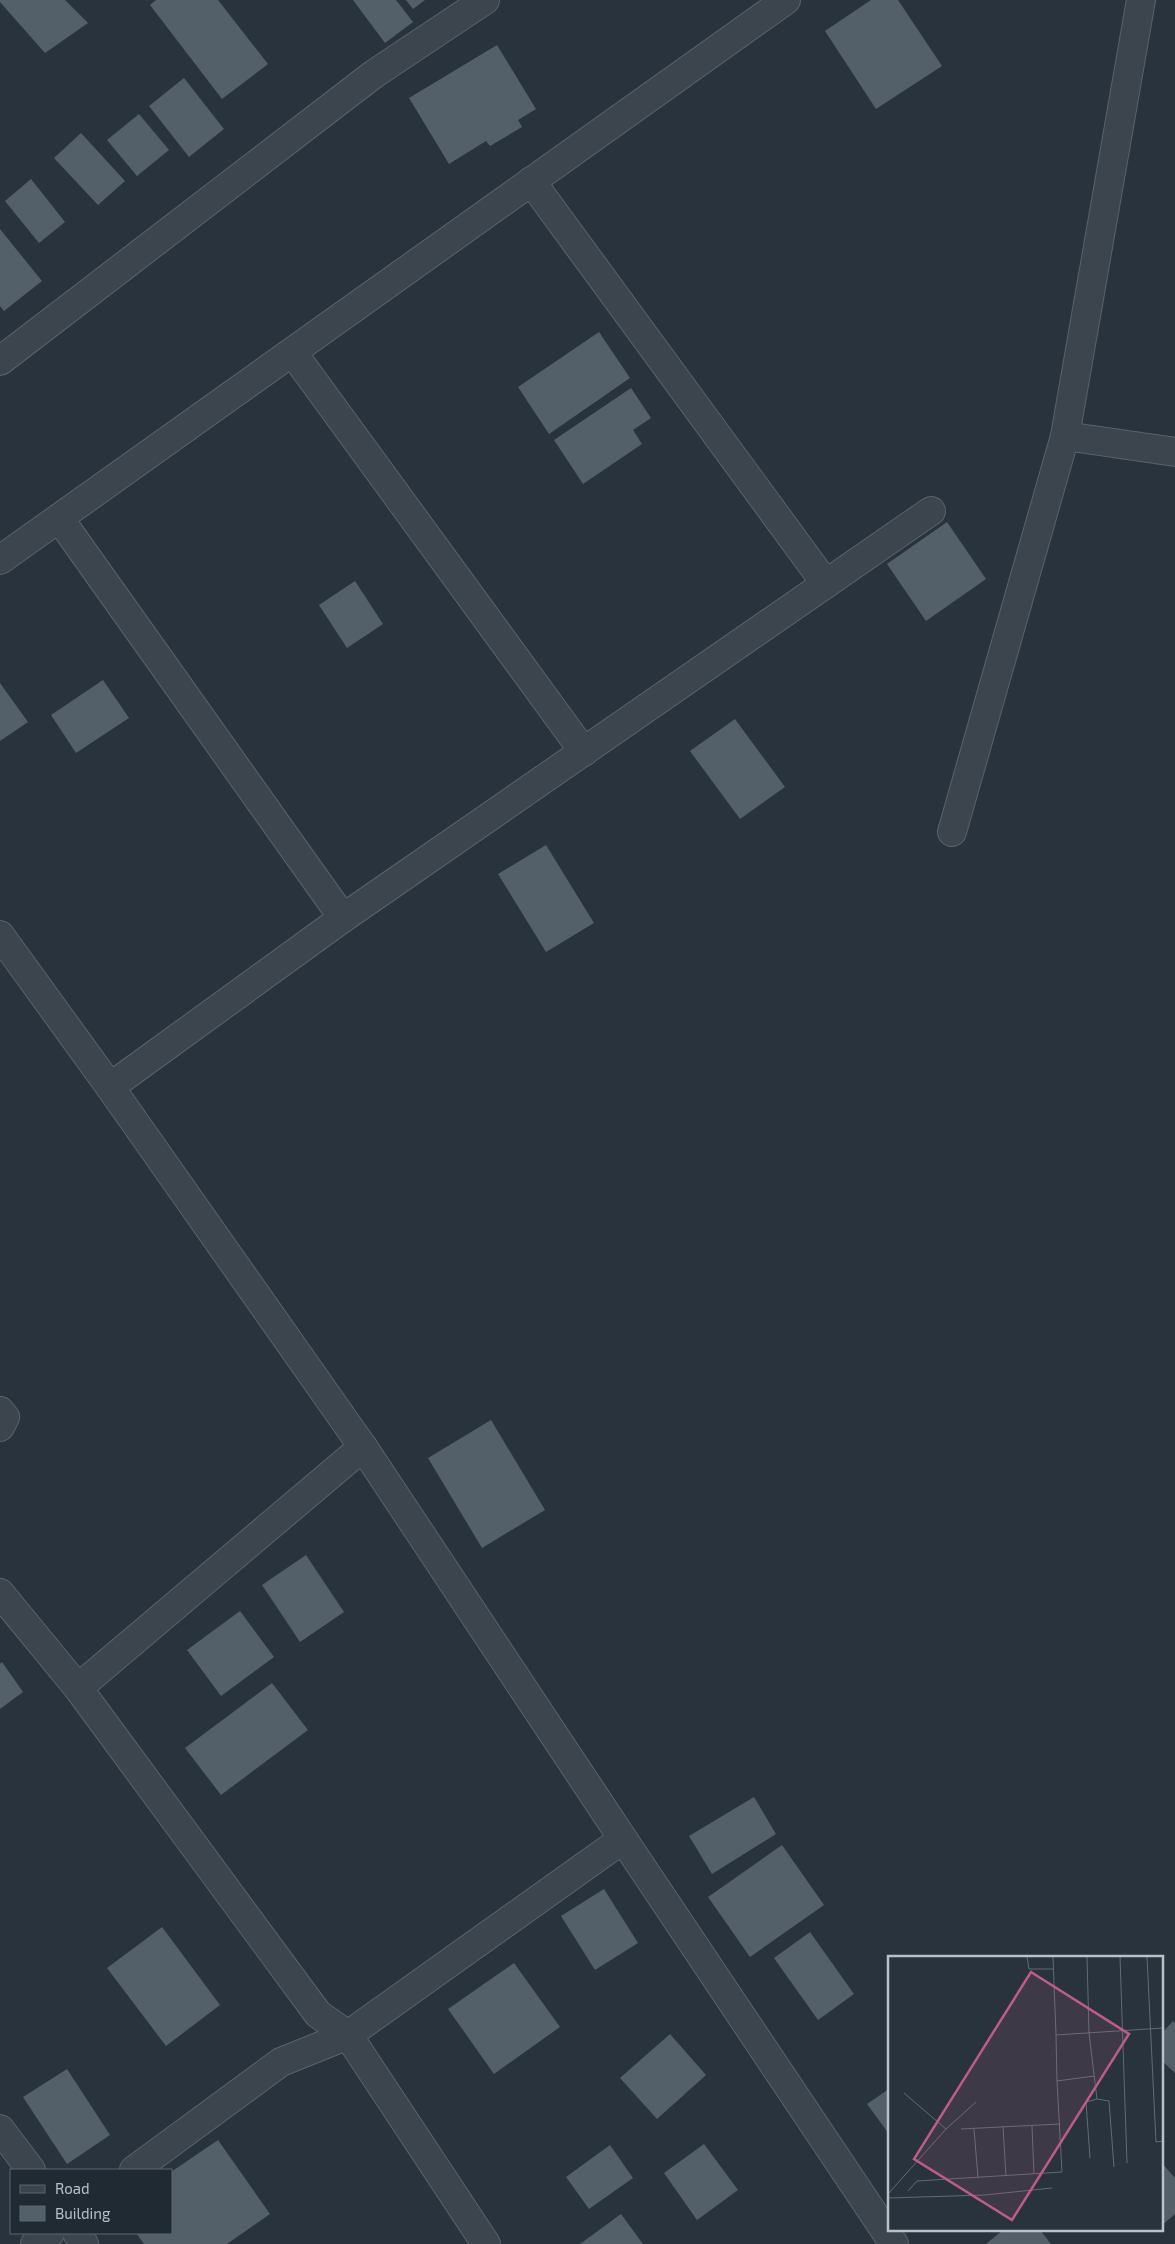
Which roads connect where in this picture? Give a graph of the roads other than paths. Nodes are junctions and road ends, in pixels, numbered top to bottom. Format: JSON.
{"nodes":[{"id":1,"x":485,"y":0,"type":"edge"},
{"id":2,"x":786,"y":0,"type":"edge"},
{"id":3,"x":1140,"y":0,"type":"edge"},
{"id":4,"x":531,"y":182,"type":"junction"},
{"id":5,"x":294,"y":353,"type":"junction"},
{"id":6,"x":0,"y":361,"type":"edge"},
{"id":7,"x":1064,"y":436,"type":"junction"},
{"id":8,"x":1175,"y":452,"type":"edge"},
{"id":9,"x":931,"y":511,"type":"dead end"},
{"id":10,"x":59,"y":518,"type":"junction"},
{"id":11,"x":0,"y":560,"type":"edge"},
{"id":12,"x":826,"y":584,"type":"junction"},
{"id":13,"x":584,"y":752,"type":"junction"},
{"id":14,"x":952,"y":832,"type":"dead end"},
{"id":15,"x":342,"y":918,"type":"junction"},
{"id":16,"x":0,"y":935,"type":"edge"},
{"id":17,"x":110,"y":1086,"type":"junction"},
{"id":18,"x":0,"y":1411,"type":"edge"},
{"id":19,"x":0,"y":1427,"type":"edge"},
{"id":20,"x":363,"y":1447,"type":"junction"},
{"id":21,"x":0,"y":1593,"type":"edge"},
{"id":22,"x":78,"y":1688,"type":"junction"},
{"id":23,"x":623,"y":1840,"type":"junction"},
{"id":24,"x":348,"y":2035,"type":"junction"},
{"id":25,"x":0,"y":2129,"type":"edge"},
{"id":26,"x":30,"y":2169,"type":"edge"},
{"id":27,"x":135,"y":2169,"type":"edge"},
{"id":28,"x":49,"y":2234,"type":"edge"},
{"id":29,"x":35,"y":2244,"type":"edge"},
{"id":30,"x":486,"y":2244,"type":"edge"},
{"id":31,"x":894,"y":2244,"type":"edge"}],
"edges":[{"from":1,"to":6,"type":"street"},
{"from":2,"to":4,"type":"street"},
{"from":3,"to":7,"type":"street"},
{"from":4,"to":5,"type":"street"},
{"from":4,"to":12,"type":"street"},
{"from":5,"to":10,"type":"street"},
{"from":5,"to":13,"type":"street"},
{"from":7,"to":8,"type":"street"},
{"from":7,"to":14,"type":"street"},
{"from":9,"to":12,"type":"street"},
{"from":10,"to":11,"type":"street"},
{"from":10,"to":15,"type":"street"},
{"from":12,"to":13,"type":"street"},
{"from":13,"to":15,"type":"street"},
{"from":15,"to":17,"type":"street"},
{"from":16,"to":17,"type":"street"},
{"from":17,"to":20,"type":"street"},
{"from":18,"to":19,"type":"street"},
{"from":20,"to":22,"type":"street"},
{"from":20,"to":23,"type":"street"},
{"from":21,"to":22,"type":"street"},
{"from":22,"to":24,"type":"street"},
{"from":23,"to":24,"type":"street"},
{"from":23,"to":31,"type":"street"},
{"from":24,"to":27,"type":"street"},
{"from":24,"to":30,"type":"street"},
{"from":25,"to":26,"type":"street"},
{"from":28,"to":29,"type":"street"}]}
